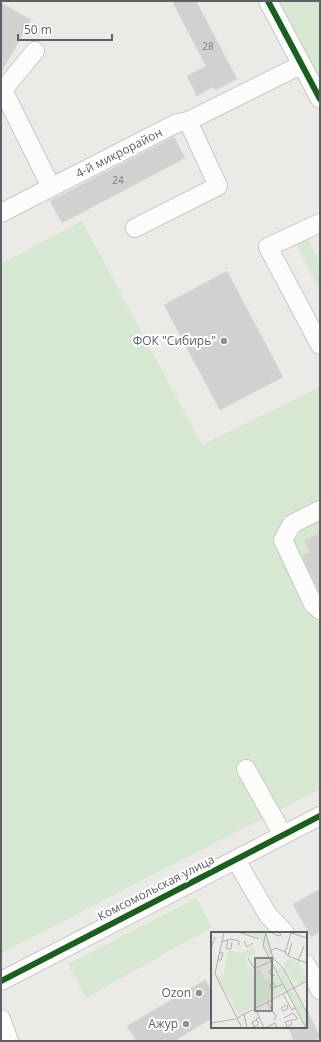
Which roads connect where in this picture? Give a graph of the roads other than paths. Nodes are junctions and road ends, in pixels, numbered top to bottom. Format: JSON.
{"nodes":[{"id":1,"x":268,"y":1,"type":"edge"},
{"id":2,"x":36,"y":51,"type":"dead end"},
{"id":3,"x":301,"y":65,"type":"junction"},
{"id":4,"x":320,"y":99,"type":"edge"},
{"id":5,"x":188,"y":121,"type":"junction"},
{"id":6,"x":51,"y":187,"type":"junction"},
{"id":7,"x":1,"y":213,"type":"edge"},
{"id":8,"x":320,"y":223,"type":"edge"},
{"id":9,"x":135,"y":228,"type":"dead end"},
{"id":10,"x":320,"y":346,"type":"edge"},
{"id":11,"x":320,"y":510,"type":"edge"},
{"id":12,"x":320,"y":610,"type":"edge"},
{"id":13,"x":246,"y":769,"type":"dead end"},
{"id":14,"x":320,"y":816,"type":"edge"},
{"id":15,"x":283,"y":835,"type":"junction"},
{"id":16,"x":236,"y":860,"type":"junction"},
{"id":17,"x":284,"y":932,"type":"edge"},
{"id":18,"x":307,"y":966,"type":"edge"},
{"id":19,"x":1,"y":981,"type":"edge"},
{"id":20,"x":320,"y":990,"type":"edge"},
{"id":21,"x":1,"y":1018,"type":"edge"},
{"id":22,"x":9,"y":1041,"type":"edge"}],
"edges":[{"from":1,"to":3,"type":"street"},
{"from":2,"to":6,"type":"street"},
{"from":3,"to":4,"type":"street"},
{"from":3,"to":5,"type":"street","name":"4-й микрорайон"},
{"from":5,"to":6,"type":"street","name":"4-й микрорайон"},
{"from":5,"to":9,"type":"street"},
{"from":6,"to":7,"type":"street","name":"4-й микрорайон"},
{"from":8,"to":10,"type":"street"},
{"from":11,"to":12,"type":"street"},
{"from":13,"to":15,"type":"street"},
{"from":14,"to":15,"type":"street","name":"Комсомольская улица"},
{"from":15,"to":16,"type":"street","name":"Комсомольская улица"},
{"from":16,"to":17,"type":"street"},
{"from":16,"to":19,"type":"street","name":"Комсомольская улица"},
{"from":18,"to":20,"type":"street"},
{"from":21,"to":22,"type":"street"}]}
